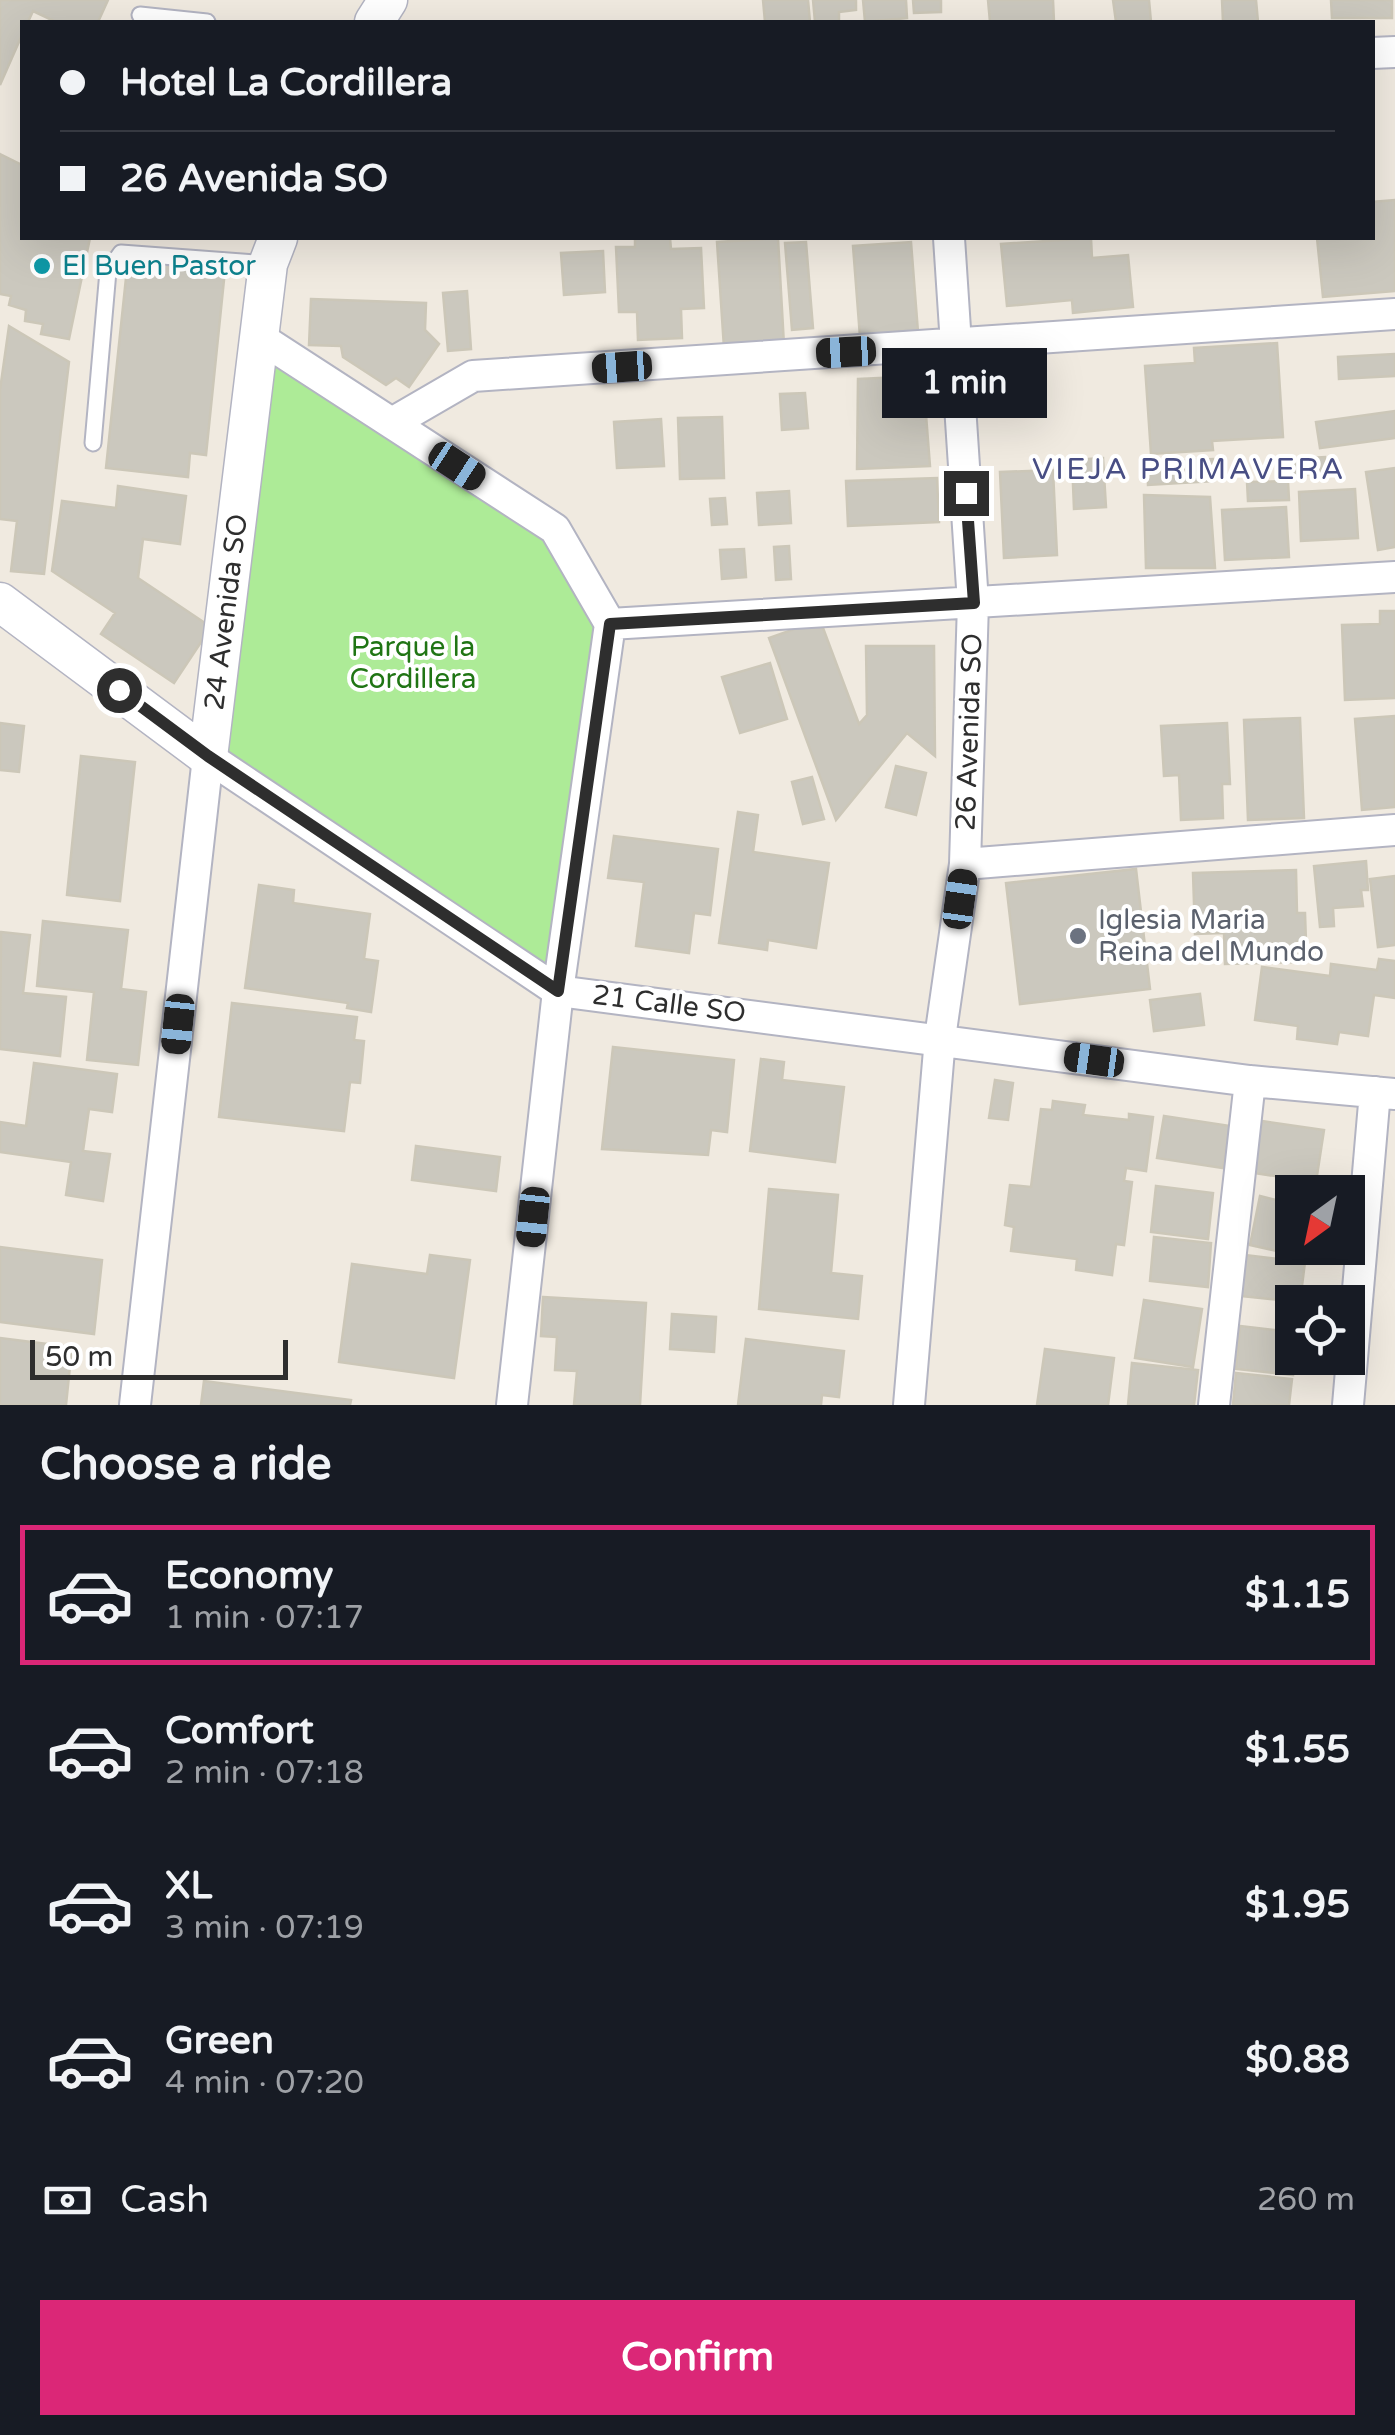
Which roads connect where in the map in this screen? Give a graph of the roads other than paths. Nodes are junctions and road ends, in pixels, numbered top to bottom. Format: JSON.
{"nodes":[{"id":1,"x":140,"y":15,"type":"dead end"},
{"id":2,"x":187,"y":20,"type":"edge"},
{"id":3,"x":948,"y":240,"type":"edge"},
{"id":4,"x":273,"y":251,"type":"edge"},
{"id":5,"x":1395,"y":314,"type":"edge"},
{"id":6,"x":260,"y":337,"type":"junction"},
{"id":7,"x":957,"y":345,"type":"junction"},
{"id":8,"x":392,"y":424,"type":"junction"},
{"id":9,"x":92,"y":443,"type":"dead end"},
{"id":10,"x":1395,"y":577,"type":"edge"},
{"id":11,"x":0,"y":602,"type":"edge"},
{"id":12,"x":974,"y":603,"type":"junction"},
{"id":13,"x":610,"y":624,"type":"junction"},
{"id":14,"x":208,"y":756,"type":"junction"},
{"id":15,"x":1395,"y":830,"type":"edge"},
{"id":16,"x":965,"y":864,"type":"junction"},
{"id":17,"x":558,"y":991,"type":"junction"},
{"id":18,"x":940,"y":1038,"type":"junction"},
{"id":19,"x":1250,"y":1080,"type":"junction"},
{"id":20,"x":1385,"y":1093,"type":"edge"},
{"id":21,"x":136,"y":1405,"type":"edge"},
{"id":22,"x":512,"y":1405,"type":"edge"},
{"id":23,"x":909,"y":1405,"type":"edge"},
{"id":24,"x":1214,"y":1405,"type":"edge"},
{"id":25,"x":1348,"y":1405,"type":"edge"}],
"edges":[{"from":1,"to":2,"type":"lane"},
{"from":3,"to":7,"type":"street","name":"26 Avenida SO"},
{"from":4,"to":6,"type":"street","name":"24 Avenida SO"},
{"from":4,"to":9,"type":"lane"},
{"from":5,"to":7,"type":"street"},
{"from":6,"to":8,"type":"street"},
{"from":6,"to":14,"type":"street","name":"24 Avenida SO"},
{"from":7,"to":8,"type":"street"},
{"from":7,"to":12,"type":"street","name":"26 Avenida SO"},
{"from":8,"to":13,"type":"street"},
{"from":10,"to":12,"type":"street"},
{"from":11,"to":14,"type":"street","name":"21 Calle SO"},
{"from":12,"to":13,"type":"street"},
{"from":12,"to":16,"type":"street","name":"26 Avenida SO"},
{"from":13,"to":17,"type":"street"},
{"from":14,"to":17,"type":"street","name":"21 Calle SO"},
{"from":14,"to":21,"type":"street","name":"24 Avenida SO"},
{"from":15,"to":16,"type":"street"},
{"from":16,"to":18,"type":"street","name":"26 Avenida SO"},
{"from":17,"to":18,"type":"street","name":"21 Calle SO"},
{"from":17,"to":22,"type":"street"},
{"from":18,"to":19,"type":"street","name":"21 Calle SO"},
{"from":18,"to":23,"type":"street","name":"26 Avenida SO"},
{"from":19,"to":20,"type":"street","name":"21 Calle SO"},
{"from":19,"to":24,"type":"street"},
{"from":20,"to":25,"type":"street"}]}
